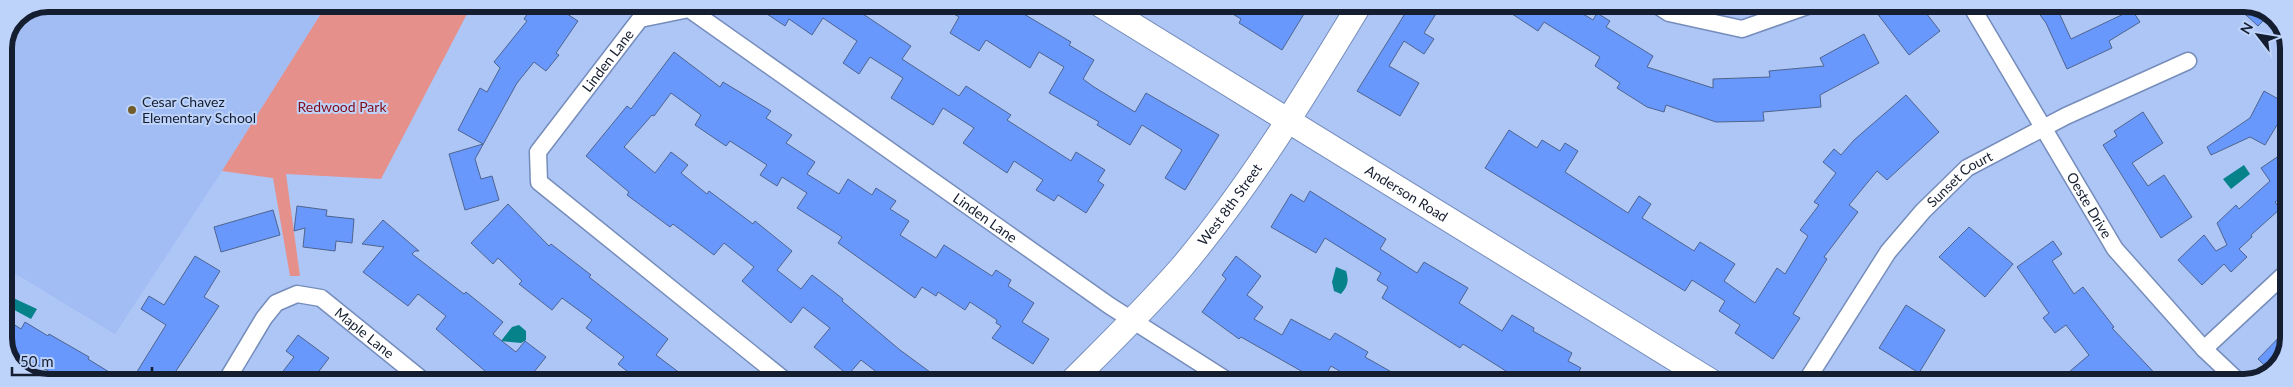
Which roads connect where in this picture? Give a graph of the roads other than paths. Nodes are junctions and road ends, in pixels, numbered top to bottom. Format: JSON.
{"nodes":[{"id":1,"x":669,"y":13,"type":"edge"},
{"id":2,"x":695,"y":13,"type":"edge"},
{"id":3,"x":1114,"y":13,"type":"edge"},
{"id":4,"x":1355,"y":13,"type":"edge"},
{"id":5,"x":1669,"y":13,"type":"edge"},
{"id":6,"x":1787,"y":13,"type":"edge"},
{"id":7,"x":1975,"y":13,"type":"edge"},
{"id":8,"x":2188,"y":61,"type":"dead end"},
{"id":9,"x":1289,"y":121,"type":"junction"},
{"id":10,"x":2043,"y":127,"type":"junction"},
{"id":11,"x":2280,"y":278,"type":"edge"},
{"id":12,"x":1132,"y":321,"type":"junction"},
{"id":13,"x":2204,"y":349,"type":"junction"},
{"id":14,"x":230,"y":374,"type":"edge"},
{"id":15,"x":415,"y":374,"type":"edge"},
{"id":16,"x":777,"y":374,"type":"edge"},
{"id":17,"x":1079,"y":374,"type":"edge"},
{"id":18,"x":1217,"y":374,"type":"edge"},
{"id":19,"x":1699,"y":374,"type":"edge"},
{"id":20,"x":1811,"y":374,"type":"edge"},
{"id":21,"x":2230,"y":374,"type":"edge"}],
"edges":[{"from":1,"to":16,"type":"street","name":"Linden Lane"},
{"from":2,"to":12,"type":"street","name":"Linden Lane"},
{"from":3,"to":9,"type":"main road","name":"Anderson Road"},
{"from":4,"to":9,"type":"main road","name":"West 8th Street"},
{"from":5,"to":6,"type":"street"},
{"from":7,"to":10,"type":"street","name":"Oeste Drive"},
{"from":8,"to":10,"type":"street","name":"Sunset Court"},
{"from":9,"to":12,"type":"main road","name":"West 8th Street"},
{"from":9,"to":19,"type":"main road","name":"Anderson Road"},
{"from":10,"to":13,"type":"street","name":"Oeste Drive"},
{"from":10,"to":20,"type":"street","name":"Sunset Court"},
{"from":11,"to":13,"type":"street"},
{"from":12,"to":17,"type":"main road","name":"West 8th Street"},
{"from":12,"to":18,"type":"street","name":"Linden Lane"},
{"from":13,"to":21,"type":"street","name":"Oeste Drive"},
{"from":14,"to":15,"type":"street","name":"Maple Lane"}]}
